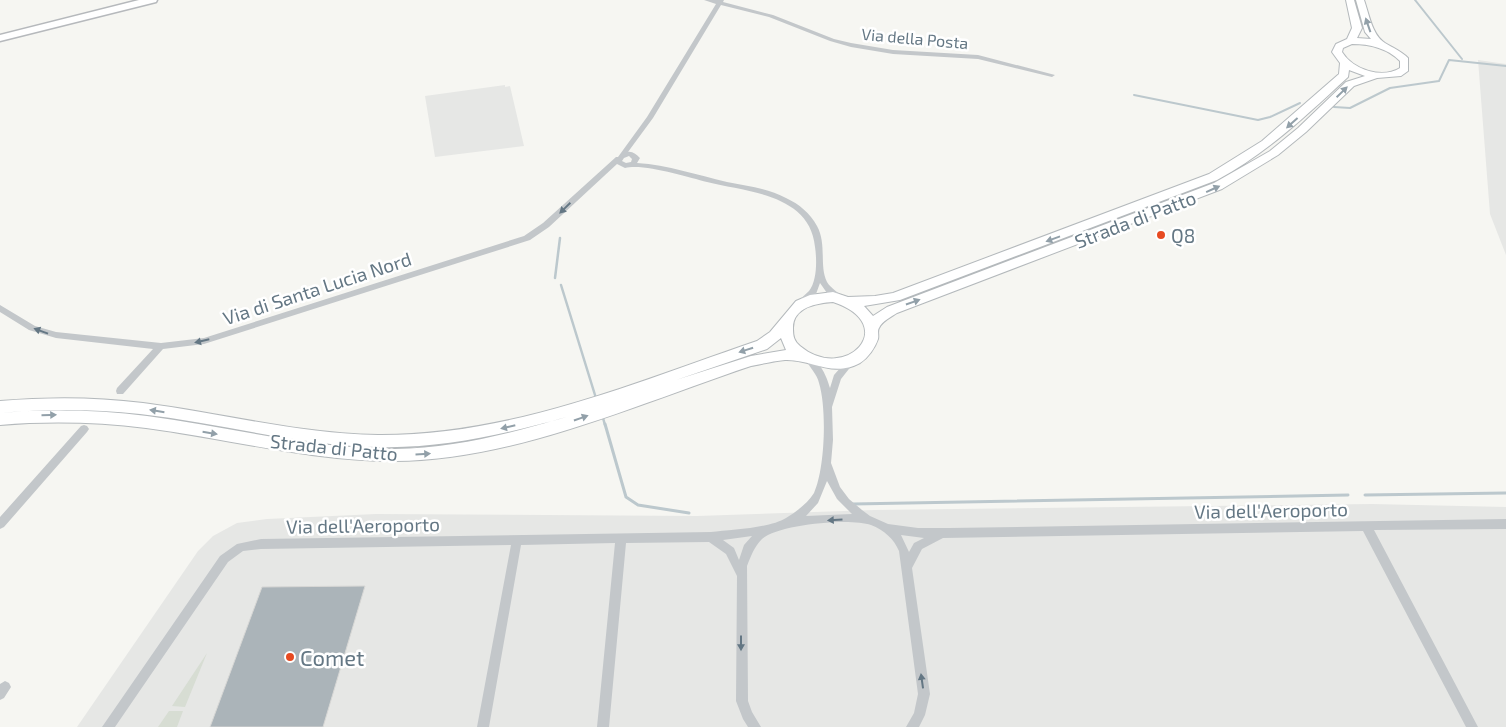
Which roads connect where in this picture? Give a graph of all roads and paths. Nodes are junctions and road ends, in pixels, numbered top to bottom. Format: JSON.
{"nodes":[{"id":1,"x":139,"y":0,"type":"edge"},
{"id":2,"x":152,"y":0,"type":"edge"},
{"id":3,"x":707,"y":0,"type":"edge"},
{"id":4,"x":1350,"y":0,"type":"edge"},
{"id":5,"x":1360,"y":0,"type":"edge"},
{"id":6,"x":721,"y":1,"type":"edge"},
{"id":7,"x":0,"y":36,"type":"edge"},
{"id":8,"x":1351,"y":41,"type":"junction"},
{"id":9,"x":1382,"y":45,"type":"junction"},
{"id":10,"x":1345,"y":62,"type":"junction"},
{"id":11,"x":1052,"y":74,"type":"dead end"},
{"id":12,"x":1377,"y":75,"type":"junction"},
{"id":13,"x":631,"y":144,"type":"junction"},
{"id":14,"x":620,"y":158,"type":"junction"},
{"id":15,"x":635,"y":158,"type":"junction"},
{"id":16,"x":630,"y":165,"type":"junction"},
{"id":17,"x":650,"y":167,"type":"junction"},
{"id":18,"x":820,"y":270,"type":"junction"},
{"id":19,"x":845,"y":300,"type":"junction"},
{"id":20,"x":798,"y":305,"type":"junction"},
{"id":21,"x":0,"y":308,"type":"edge"},
{"id":22,"x":785,"y":324,"type":"junction"},
{"id":23,"x":873,"y":326,"type":"junction"},
{"id":24,"x":161,"y":346,"type":"junction"},
{"id":25,"x":807,"y":359,"type":"junction"},
{"id":26,"x":852,"y":360,"type":"junction"},
{"id":27,"x":120,"y":391,"type":"dead end"},
{"id":28,"x":0,"y":407,"type":"edge"},
{"id":29,"x":827,"y":409,"type":"junction"},
{"id":30,"x":0,"y":419,"type":"edge"},
{"id":31,"x":84,"y":430,"type":"dead end"},
{"id":32,"x":827,"y":466,"type":"junction"},
{"id":33,"x":873,"y":520,"type":"junction"},
{"id":34,"x":789,"y":522,"type":"junction"},
{"id":35,"x":0,"y":524,"type":"edge"},
{"id":36,"x":1506,"y":524,"type":"edge"},
{"id":37,"x":1366,"y":526,"type":"junction"},
{"id":38,"x":888,"y":528,"type":"junction"},
{"id":39,"x":768,"y":529,"type":"junction"},
{"id":40,"x":949,"y":533,"type":"junction"},
{"id":41,"x":711,"y":537,"type":"junction"},
{"id":42,"x":622,"y":538,"type":"junction"},
{"id":43,"x":517,"y":541,"type":"junction"},
{"id":44,"x":907,"y":566,"type":"junction"},
{"id":45,"x":741,"y":578,"type":"junction"},
{"id":46,"x":108,"y":727,"type":"edge"},
{"id":47,"x":483,"y":727,"type":"edge"},
{"id":48,"x":603,"y":727,"type":"edge"},
{"id":49,"x":755,"y":727,"type":"edge"},
{"id":50,"x":912,"y":727,"type":"edge"},
{"id":51,"x":1472,"y":727,"type":"edge"}],
"edges":[{"from":1,"to":7,"type":"highway"},
{"from":2,"to":7,"type":"highway"},
{"from":3,"to":6,"type":"street","name":"Via della Posta"},
{"from":4,"to":8,"type":"main road","name":"Strada di Patto"},
{"from":9,"to":5,"type":"main road","name":"Strada di Patto","one_way":true},
{"from":6,"to":11,"type":"street","name":"Via della Posta"},
{"from":6,"to":13,"type":"street","name":"Via di Santa Lucia Nord"},
{"from":8,"to":9,"type":"main road","name":"Strada di Patto"},
{"from":8,"to":10,"type":"main road","name":"Strada di Patto"},
{"from":9,"to":12,"type":"main road","name":"Strada di Patto"},
{"from":10,"to":12,"type":"main road","name":"Strada di Patto"},
{"from":10,"to":19,"type":"main road","name":"Strada di Patto","one_way":true},
{"from":23,"to":12,"type":"main road","name":"Strada di Patto","one_way":true},
{"from":13,"to":14,"type":"street","name":"Via di Santa Lucia Nord"},
{"from":13,"to":15,"type":"street"},
{"from":14,"to":15,"type":"street"},
{"from":14,"to":16,"type":"street"},
{"from":14,"to":24,"type":"street","name":"Via di Santa Lucia Nord","one_way":true},
{"from":15,"to":16,"type":"street"},
{"from":15,"to":17,"type":"street"},
{"from":16,"to":17,"type":"street"},
{"from":17,"to":18,"type":"street"},
{"from":18,"to":19,"type":"street"},
{"from":18,"to":20,"type":"street"},
{"from":19,"to":20,"type":"main road"},
{"from":19,"to":23,"type":"main road"},
{"from":20,"to":22,"type":"main road"},
{"from":24,"to":21,"type":"street","name":"Via di Santa Lucia Nord","one_way":true},
{"from":22,"to":25,"type":"main road"},
{"from":22,"to":28,"type":"main road","name":"Strada di Patto","one_way":true},
{"from":23,"to":26,"type":"main road"},
{"from":24,"to":27,"type":"street"},
{"from":25,"to":26,"type":"main road"},
{"from":25,"to":29,"type":"street"},
{"from":30,"to":25,"type":"main road","name":"Strada di Patto","one_way":true},
{"from":26,"to":29,"type":"street"},
{"from":29,"to":32,"type":"street"},
{"from":31,"to":35,"type":"street"},
{"from":32,"to":33,"type":"street"},
{"from":32,"to":34,"type":"street"},
{"from":33,"to":34,"type":"street","one_way":true},
{"from":33,"to":38,"type":"street"},
{"from":34,"to":39,"type":"street"},
{"from":36,"to":37,"type":"street"},
{"from":37,"to":40,"type":"street","name":"Via dell'Aeroporto"},
{"from":37,"to":51,"type":"street","name":"Via dell'Aeroporto"},
{"from":38,"to":40,"type":"street","name":"Via dell'Aeroporto"},
{"from":38,"to":44,"type":"street"},
{"from":39,"to":41,"type":"street","name":"Via dell'Aeroporto"},
{"from":39,"to":45,"type":"street"},
{"from":40,"to":44,"type":"street","name":"Via dell'Aeroporto"},
{"from":41,"to":42,"type":"street","name":"Via dell'Aeroporto"},
{"from":41,"to":45,"type":"street"},
{"from":42,"to":43,"type":"street","name":"Via dell'Aeroporto"},
{"from":42,"to":48,"type":"street"},
{"from":43,"to":46,"type":"street","name":"Via dell'Aeroporto"},
{"from":43,"to":47,"type":"street"},
{"from":50,"to":44,"type":"street","one_way":true},
{"from":45,"to":49,"type":"street","one_way":true}]}
